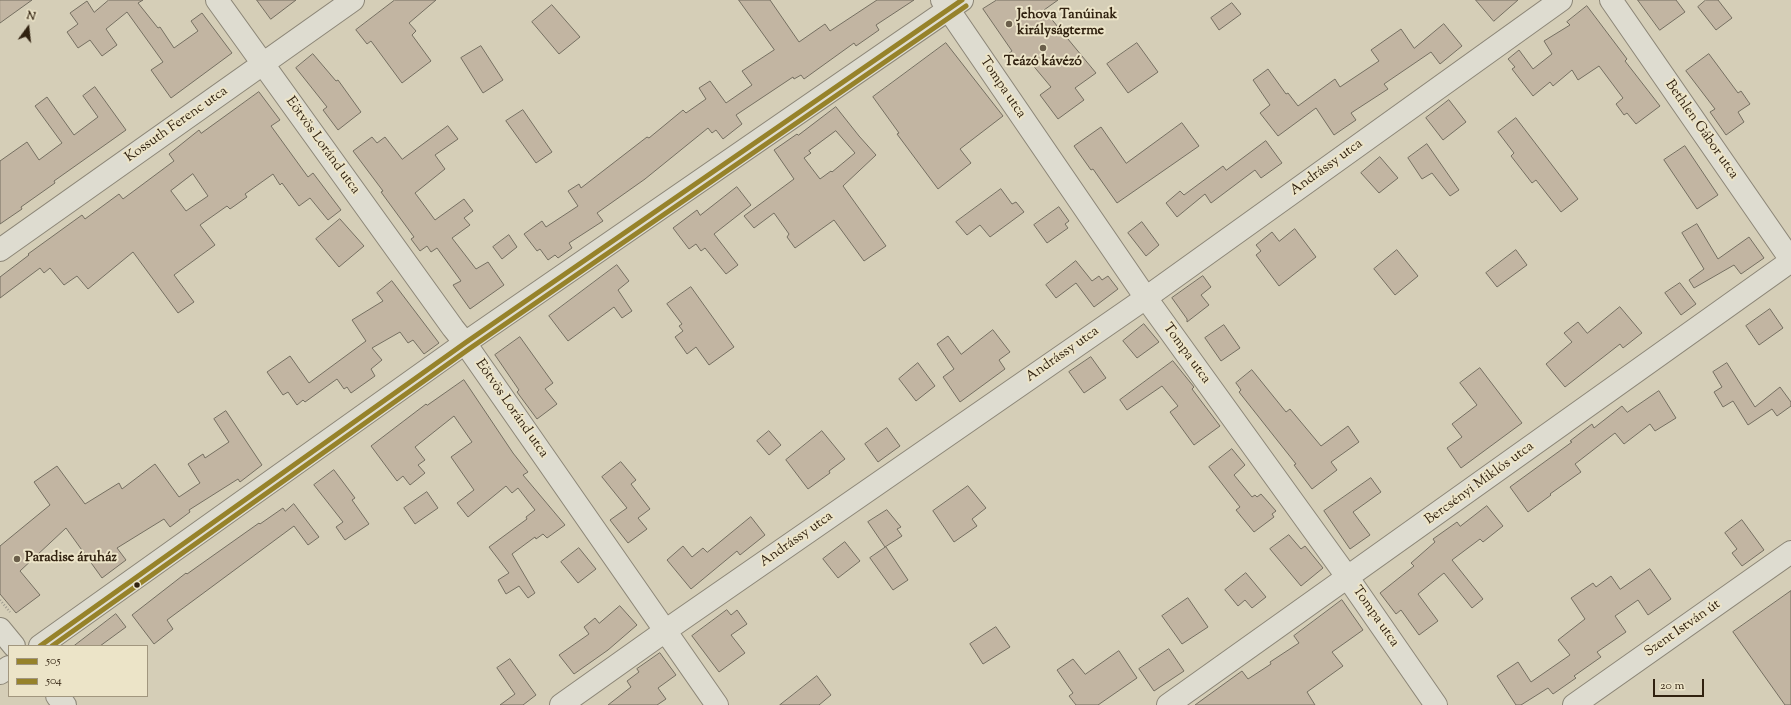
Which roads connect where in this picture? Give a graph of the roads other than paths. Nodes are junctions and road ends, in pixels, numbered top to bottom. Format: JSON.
{"nodes":[{"id":1,"x":217,"y":0,"type":"edge"},
{"id":2,"x":353,"y":0,"type":"edge"},
{"id":3,"x":1561,"y":0,"type":"edge"},
{"id":4,"x":1611,"y":0,"type":"edge"},
{"id":5,"x":951,"y":3,"type":"edge"},
{"id":6,"x":262,"y":64,"type":"junction"},
{"id":7,"x":0,"y":250,"type":"edge"},
{"id":8,"x":1791,"y":261,"type":"edge"},
{"id":9,"x":1146,"y":298,"type":"junction"},
{"id":10,"x":465,"y":343,"type":"junction"},
{"id":11,"x":1791,"y":552,"type":"edge"},
{"id":12,"x":1348,"y":578,"type":"junction"},
{"id":13,"x":0,"y":629,"type":"edge"},
{"id":14,"x":665,"y":632,"type":"junction"},
{"id":15,"x":13,"y":645,"type":"edge"},
{"id":16,"x":41,"y":645,"type":"edge"},
{"id":17,"x":58,"y":697,"type":"edge"},
{"id":18,"x":65,"y":705,"type":"edge"},
{"id":19,"x":561,"y":705,"type":"edge"},
{"id":20,"x":717,"y":705,"type":"edge"},
{"id":21,"x":1168,"y":705,"type":"edge"},
{"id":22,"x":1436,"y":705,"type":"edge"},
{"id":23,"x":1574,"y":705,"type":"edge"}],
"edges":[{"from":1,"to":6,"type":"street","name":"Eötvös Loránd utca"},
{"from":2,"to":6,"type":"street","name":"Kossuth Ferenc utca"},
{"from":3,"to":9,"type":"street","name":"Andrássy utca"},
{"from":4,"to":8,"type":"street","name":"Bethlen Gábor utca"},
{"from":5,"to":9,"type":"street","name":"Tompa utca"},
{"from":5,"to":10,"type":"street"},
{"from":6,"to":7,"type":"street","name":"Kossuth Ferenc utca"},
{"from":6,"to":10,"type":"street","name":"Eötvös Loránd utca"},
{"from":8,"to":12,"type":"street","name":"Bercsényi Miklós utca"},
{"from":9,"to":12,"type":"street","name":"Tompa utca"},
{"from":9,"to":14,"type":"street","name":"Andrássy utca"},
{"from":10,"to":14,"type":"street","name":"Eötvös Loránd utca"},
{"from":10,"to":16,"type":"street"},
{"from":11,"to":23,"type":"street","name":"Szent István út"},
{"from":12,"to":21,"type":"street","name":"Bercsényi Miklós utca"},
{"from":12,"to":22,"type":"street","name":"Tompa utca"},
{"from":13,"to":15,"type":"street"},
{"from":14,"to":19,"type":"street","name":"Andrássy utca"},
{"from":14,"to":20,"type":"street","name":"Eötvös Loránd utca"},
{"from":17,"to":18,"type":"street"}]}
